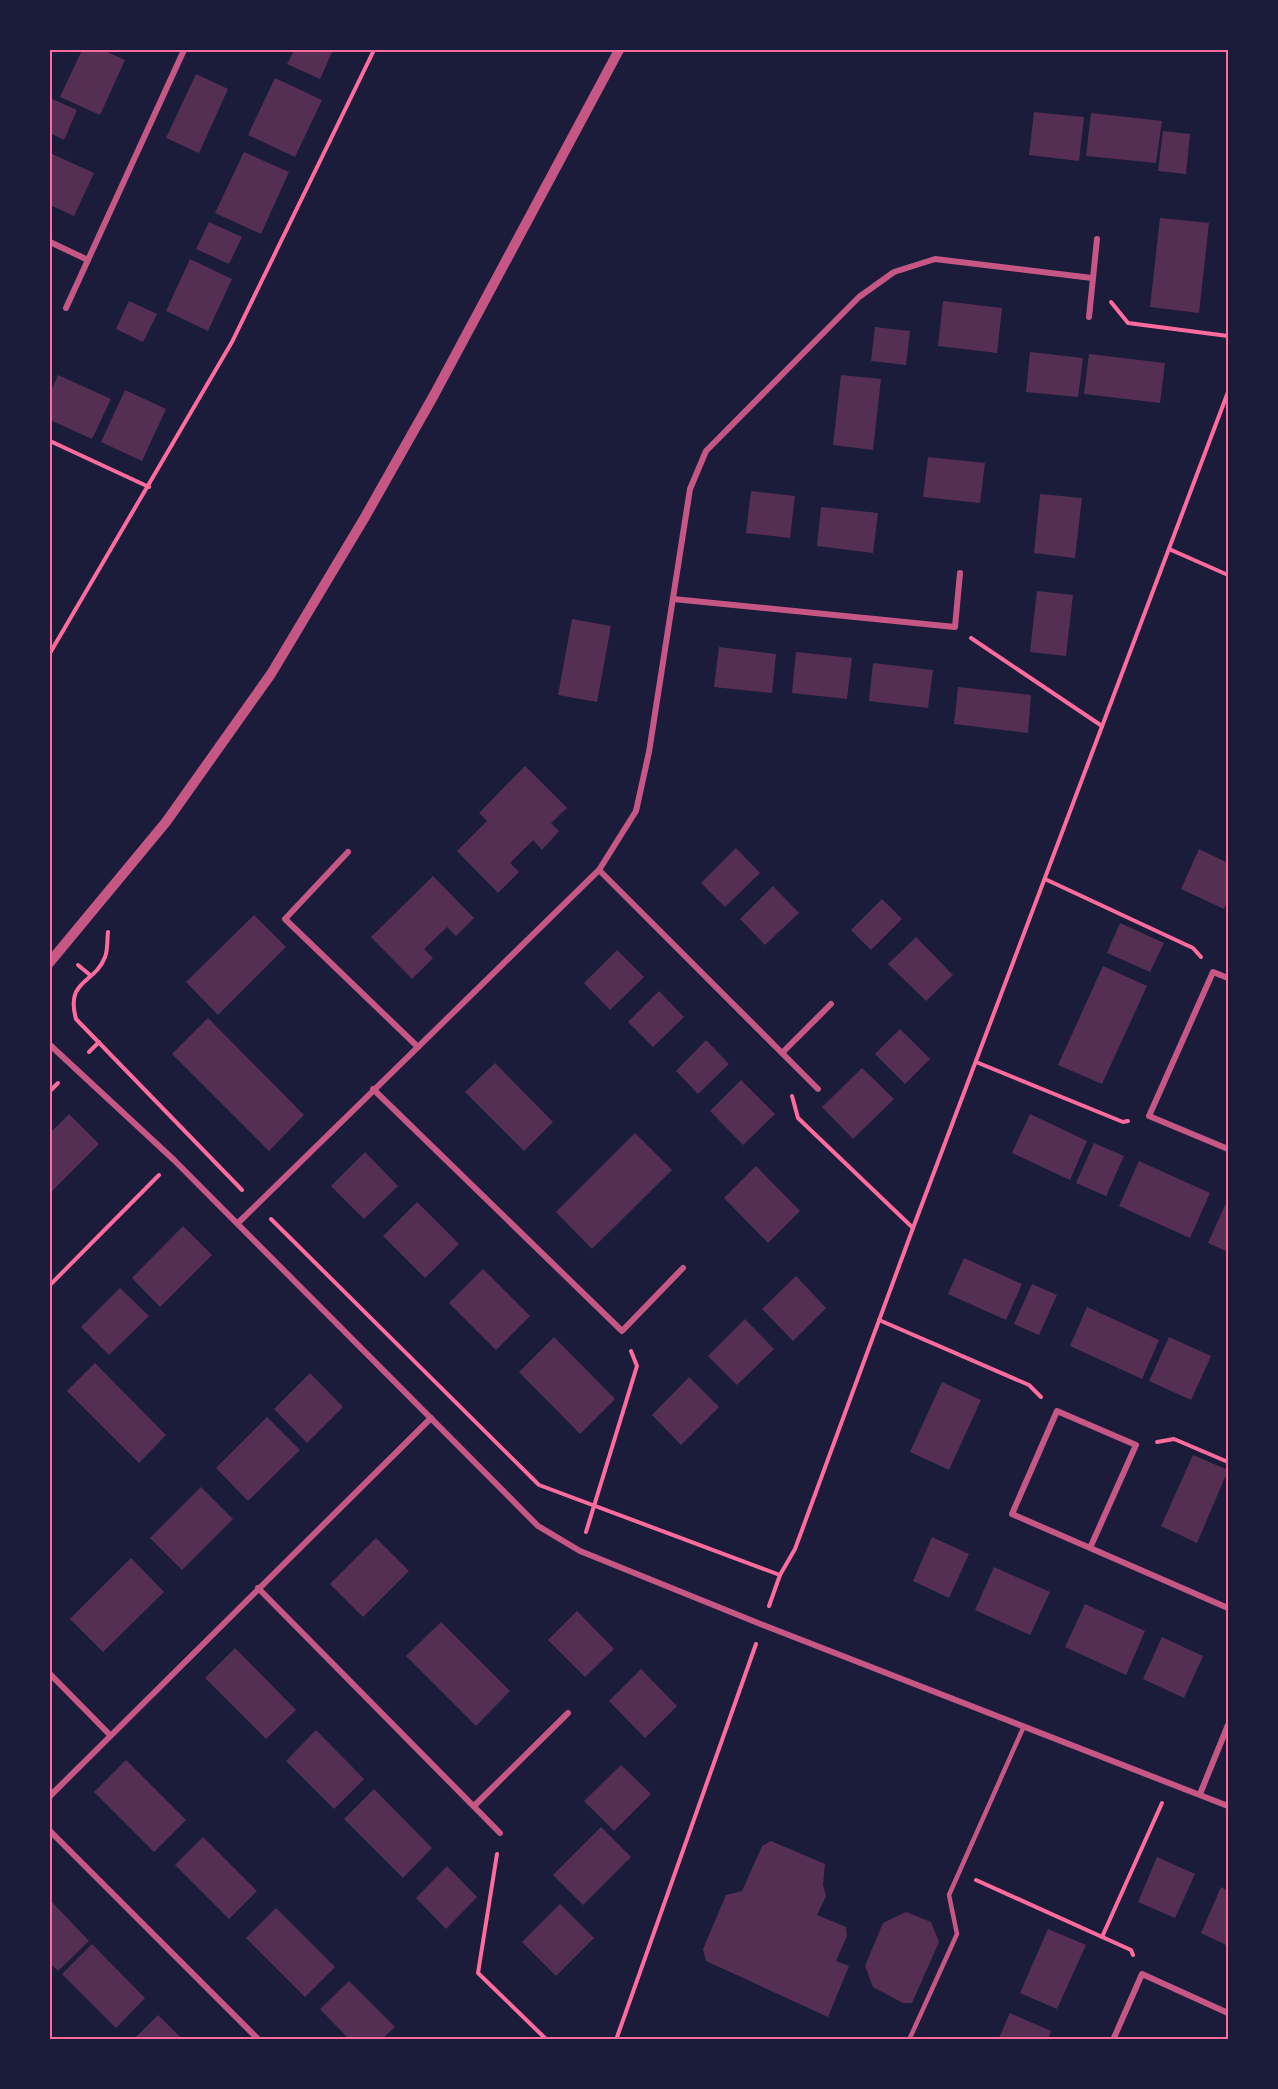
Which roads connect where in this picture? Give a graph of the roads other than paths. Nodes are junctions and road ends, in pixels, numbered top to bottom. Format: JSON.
{"nodes":[{"id":1,"x":184,"y":50,"type":"edge"},
{"id":2,"x":619,"y":50,"type":"edge"},
{"id":3,"x":1097,"y":239,"type":"dead end"},
{"id":4,"x":50,"y":242,"type":"edge"},
{"id":5,"x":88,"y":260,"type":"junction"},
{"id":6,"x":1092,"y":278,"type":"junction"},
{"id":7,"x":66,"y":308,"type":"dead end"},
{"id":8,"x":1089,"y":317,"type":"dead end"},
{"id":9,"x":960,"y":573,"type":"dead end"},
{"id":10,"x":673,"y":599,"type":"junction"},
{"id":11,"x":348,"y":852,"type":"dead end"},
{"id":12,"x":599,"y":870,"type":"junction"},
{"id":13,"x":50,"y":962,"type":"edge"},
{"id":14,"x":1228,"y":978,"type":"edge"},
{"id":15,"x":831,"y":1004,"type":"dead end"},
{"id":16,"x":50,"y":1045,"type":"edge"},
{"id":17,"x":418,"y":1047,"type":"junction"},
{"id":18,"x":782,"y":1053,"type":"junction"},
{"id":19,"x":373,"y":1089,"type":"junction"},
{"id":20,"x":818,"y":1089,"type":"dead end"},
{"id":21,"x":1228,"y":1149,"type":"edge"},
{"id":22,"x":238,"y":1223,"type":"junction"},
{"id":23,"x":683,"y":1268,"type":"dead end"},
{"id":24,"x":431,"y":1418,"type":"junction"},
{"id":25,"x":1090,"y":1548,"type":"junction"},
{"id":26,"x":258,"y":1588,"type":"junction"},
{"id":27,"x":1228,"y":1608,"type":"edge"},
{"id":28,"x":50,"y":1674,"type":"edge"},
{"id":29,"x":568,"y":1713,"type":"dead end"},
{"id":30,"x":1228,"y":1725,"type":"edge"},
{"id":31,"x":1024,"y":1726,"type":"junction"},
{"id":32,"x":110,"y":1735,"type":"junction"},
{"id":33,"x":1200,"y":1794,"type":"junction"},
{"id":34,"x":50,"y":1796,"type":"edge"},
{"id":35,"x":474,"y":1806,"type":"junction"},
{"id":36,"x":1228,"y":1806,"type":"edge"},
{"id":37,"x":50,"y":1831,"type":"edge"},
{"id":38,"x":500,"y":1833,"type":"road end"},
{"id":39,"x":1228,"y":2013,"type":"edge"},
{"id":40,"x":259,"y":2040,"type":"edge"},
{"id":41,"x":909,"y":2040,"type":"edge"},
{"id":42,"x":1113,"y":2040,"type":"edge"}],
"edges":[{"from":1,"to":5,"type":"street"},
{"from":2,"to":13,"type":"street"},
{"from":3,"to":6,"type":"street"},
{"from":4,"to":5,"type":"street"},
{"from":5,"to":7,"type":"street"},
{"from":6,"to":8,"type":"street"},
{"from":6,"to":10,"type":"street"},
{"from":9,"to":10,"type":"street"},
{"from":10,"to":12,"type":"street"},
{"from":11,"to":17,"type":"street"},
{"from":12,"to":17,"type":"street"},
{"from":12,"to":18,"type":"street"},
{"from":14,"to":21,"type":"street"},
{"from":15,"to":18,"type":"street"},
{"from":16,"to":22,"type":"street"},
{"from":17,"to":19,"type":"street"},
{"from":18,"to":20,"type":"street"},
{"from":19,"to":22,"type":"street"},
{"from":19,"to":23,"type":"street"},
{"from":22,"to":24,"type":"street"},
{"from":24,"to":26,"type":"street"},
{"from":24,"to":31,"type":"street"},
{"from":25,"to":25,"type":"street"},
{"from":25,"to":27,"type":"street"},
{"from":26,"to":32,"type":"street"},
{"from":26,"to":35,"type":"street"},
{"from":28,"to":32,"type":"street"},
{"from":29,"to":35,"type":"street"},
{"from":30,"to":33,"type":"street"},
{"from":31,"to":33,"type":"street"},
{"from":31,"to":41,"type":"lane"},
{"from":32,"to":34,"type":"street"},
{"from":33,"to":36,"type":"street"},
{"from":35,"to":38,"type":"street"},
{"from":37,"to":40,"type":"street"},
{"from":39,"to":42,"type":"street"}]}
